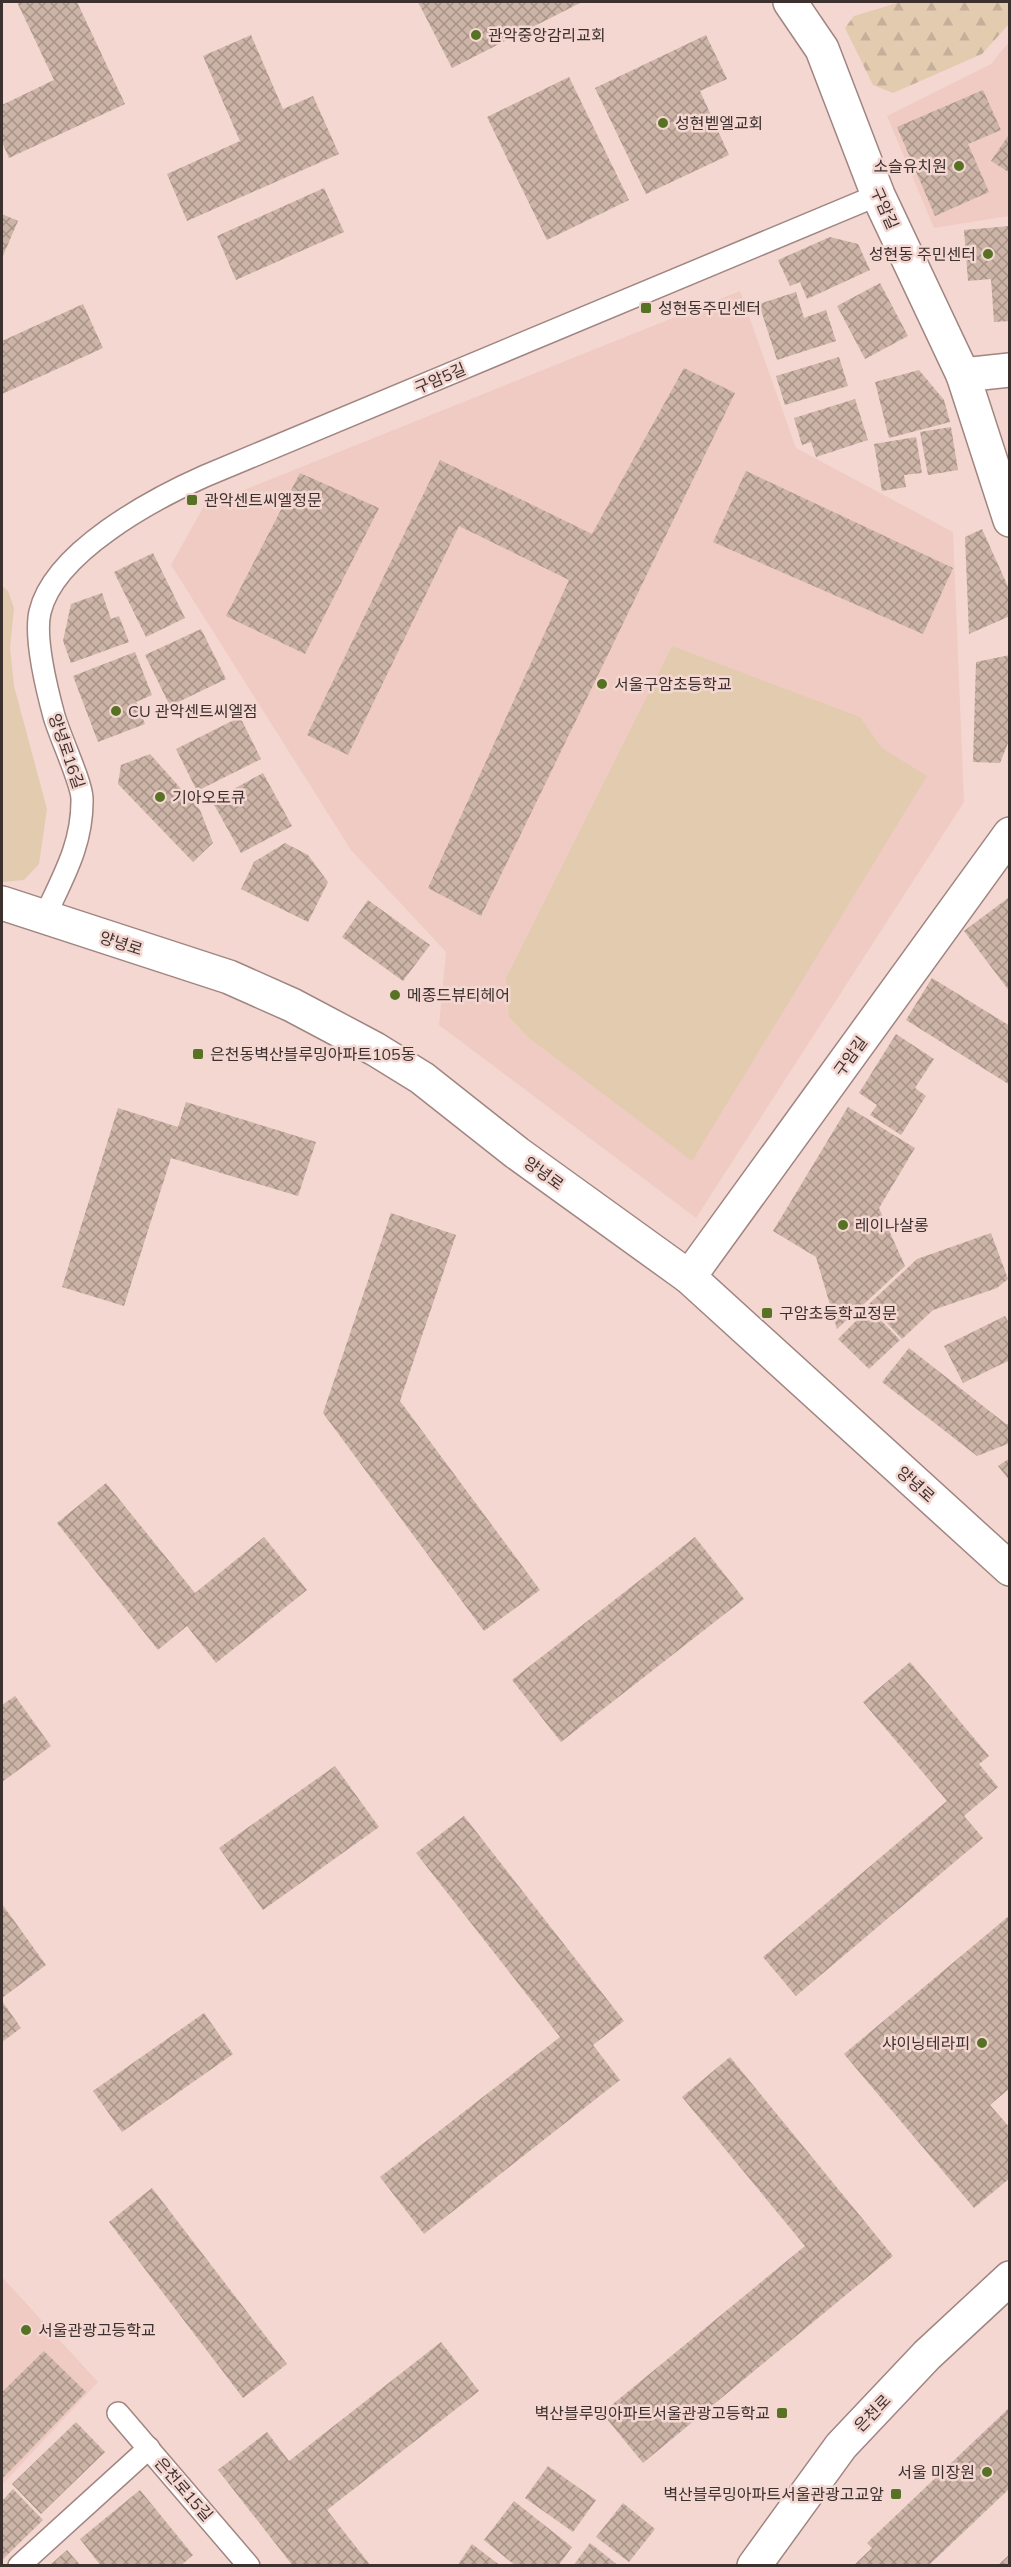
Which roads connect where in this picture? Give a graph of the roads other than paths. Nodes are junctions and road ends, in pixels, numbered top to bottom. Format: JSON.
{"nodes":[{"id":1,"x":790,"y":2,"type":"edge"},
{"id":2,"x":878,"y":195,"type":"junction"},
{"id":3,"x":1010,"y":370,"type":"edge"},
{"id":4,"x":963,"y":375,"type":"junction"},
{"id":5,"x":1010,"y":520,"type":"edge"},
{"id":6,"x":40,"y":612,"type":"joint"},
{"id":7,"x":1006,"y":847,"type":"edge"},
{"id":8,"x":2,"y":903,"type":"edge"},
{"id":9,"x":44,"y":918,"type":"junction"},
{"id":10,"x":689,"y":1277,"type":"junction"},
{"id":11,"x":1010,"y":1569,"type":"edge"},
{"id":12,"x":1010,"y":2278,"type":"edge"},
{"id":13,"x":118,"y":2413,"type":"dead end"},
{"id":14,"x":149,"y":2448,"type":"junction"},
{"id":15,"x":240,"y":2562,"type":"edge"},
{"id":16,"x":19,"y":2565,"type":"edge"},
{"id":17,"x":754,"y":2565,"type":"edge"}],
"edges":[{"from":1,"to":2,"type":"main road","name":"구암길"},
{"from":2,"to":4,"type":"main road","name":"구암길"},
{"from":2,"to":6,"type":"lane","name":"구암5길"},
{"from":3,"to":4,"type":"main road"},
{"from":4,"to":5,"type":"main road","name":"구암길"},
{"from":6,"to":9,"type":"lane","name":"양녕로16길"},
{"from":7,"to":10,"type":"main road","name":"구암길"},
{"from":8,"to":9,"type":"main road","name":"양녕로"},
{"from":9,"to":10,"type":"main road","name":"양녕로"},
{"from":10,"to":11,"type":"main road","name":"양녕로"},
{"from":12,"to":17,"type":"main road","name":"은천로"},
{"from":13,"to":14,"type":"lane","name":"은천로15길"},
{"from":14,"to":15,"type":"lane","name":"은천로15길"},
{"from":14,"to":16,"type":"lane"}]}
